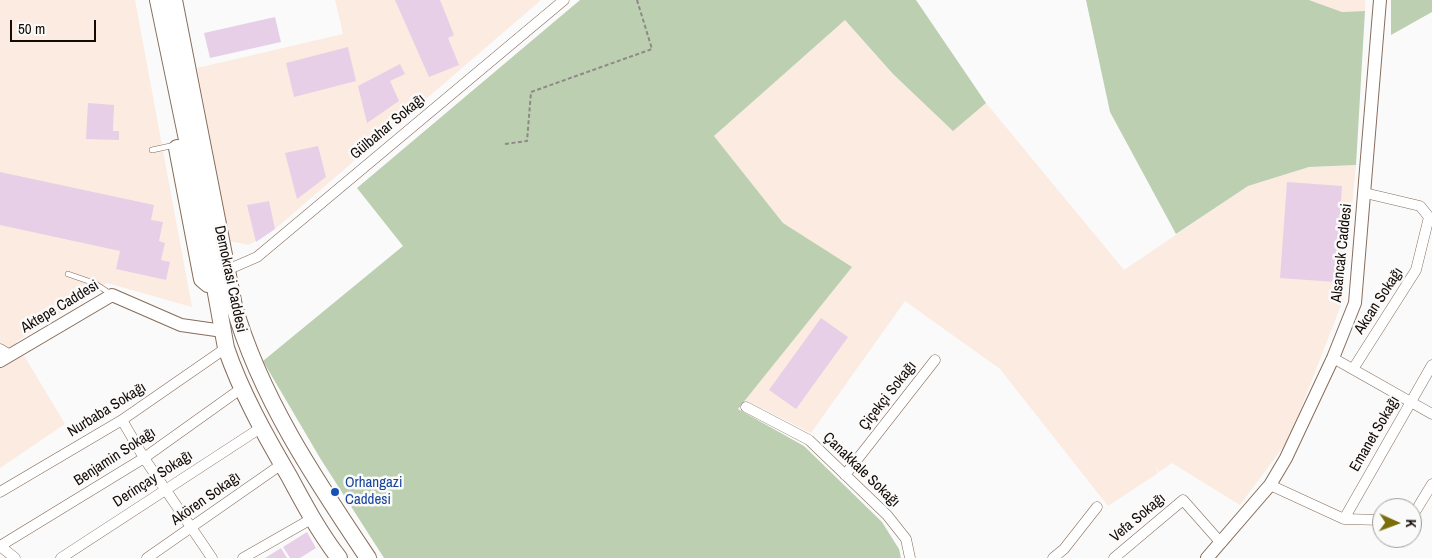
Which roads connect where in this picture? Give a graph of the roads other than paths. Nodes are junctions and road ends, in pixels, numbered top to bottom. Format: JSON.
{"nodes":[{"id":1,"x":151,"y":0,"type":"edge"},
{"id":2,"x":158,"y":0,"type":"edge"},
{"id":3,"x":174,"y":0,"type":"edge"},
{"id":4,"x":564,"y":0,"type":"edge"},
{"id":5,"x":1380,"y":0,"type":"edge"},
{"id":6,"x":182,"y":144,"type":"junction"},
{"id":7,"x":152,"y":150,"type":"dead end"},
{"id":8,"x":1365,"y":193,"type":"junction"},
{"id":9,"x":227,"y":270,"type":"junction"},
{"id":10,"x":68,"y":274,"type":"dead end"},
{"id":11,"x":215,"y":286,"type":"junction"},
{"id":12,"x":112,"y":295,"type":"junction"},
{"id":13,"x":223,"y":331,"type":"junction"},
{"id":14,"x":226,"y":348,"type":"junction"},
{"id":15,"x":3,"y":355,"type":"edge"},
{"id":16,"x":1333,"y":358,"type":"junction"},
{"id":17,"x":935,"y":360,"type":"dead end"},
{"id":18,"x":1432,"y":365,"type":"edge"},
{"id":19,"x":1353,"y":369,"type":"junction"},
{"id":20,"x":242,"y":388,"type":"junction"},
{"id":21,"x":1411,"y":402,"type":"junction"},
{"id":22,"x":746,"y":408,"type":"dead end"},
{"id":23,"x":1432,"y":414,"type":"edge"},
{"id":24,"x":122,"y":420,"type":"junction"},
{"id":25,"x":262,"y":427,"type":"junction"},
{"id":26,"x":144,"y":458,"type":"junction"},
{"id":27,"x":282,"y":464,"type":"junction"},
{"id":28,"x":845,"y":475,"type":"junction"},
{"id":29,"x":1270,"y":485,"type":"junction"},
{"id":30,"x":1432,"y":485,"type":"edge"},
{"id":31,"x":166,"y":489,"type":"junction"},
{"id":32,"x":0,"y":492,"type":"edge"},
{"id":33,"x":1422,"y":501,"type":"edge"},
{"id":34,"x":1097,"y":507,"type":"dead end"},
{"id":35,"x":312,"y":518,"type":"junction"},
{"id":36,"x":1344,"y":519,"type":"junction"},
{"id":37,"x":1372,"y":520,"type":"edge"},
{"id":38,"x":191,"y":527,"type":"junction"},
{"id":39,"x":1221,"y":543,"type":"junction"},
{"id":40,"x":0,"y":546,"type":"edge"},
{"id":41,"x":15,"y":558,"type":"edge"},
{"id":42,"x":61,"y":558,"type":"edge"},
{"id":43,"x":147,"y":558,"type":"edge"},
{"id":44,"x":212,"y":558,"type":"edge"},
{"id":45,"x":243,"y":558,"type":"edge"},
{"id":46,"x":339,"y":558,"type":"edge"},
{"id":47,"x":368,"y":558,"type":"edge"},
{"id":48,"x":910,"y":558,"type":"edge"},
{"id":49,"x":1054,"y":558,"type":"edge"},
{"id":50,"x":1114,"y":558,"type":"edge"},
{"id":51,"x":1207,"y":558,"type":"edge"}],
"edges":[{"from":1,"to":6,"type":"main road"},
{"from":2,"to":6,"type":"main road","name":"Demokrasi Caddesi"},
{"from":3,"to":9,"type":"main road","name":"Demokrasi Caddesi"},
{"from":4,"to":9,"type":"street","name":"Gülbahar Sokağı"},
{"from":5,"to":8,"type":"street","name":"Alsancak Caddesi"},
{"from":6,"to":7,"type":"lane"},
{"from":6,"to":11,"type":"main road","name":"Demokrasi Caddesi"},
{"from":8,"to":16,"type":"street","name":"Alsancak Caddesi"},
{"from":8,"to":19,"type":"street","name":"Akcan Sokağı"},
{"from":9,"to":11,"type":"main road"},
{"from":9,"to":47,"type":"main road","name":"Demokrasi Caddesi"},
{"from":10,"to":12,"type":"lane"},
{"from":11,"to":13,"type":"main road","name":"Demokrasi Caddesi"},
{"from":12,"to":13,"type":"street","name":"Aktepe Caddesi"},
{"from":12,"to":15,"type":"street","name":"Aktepe Caddesi"},
{"from":13,"to":14,"type":"main road","name":"Demokrasi Caddesi"},
{"from":14,"to":20,"type":"main road","name":"Demokrasi Caddesi"},
{"from":14,"to":24,"type":"street","name":"Nurbaba Sokağı"},
{"from":16,"to":19,"type":"street"},
{"from":16,"to":29,"type":"street","name":"Alsancak Caddesi"},
{"from":17,"to":28,"type":"street","name":"Çiçekçi Sokağı"},
{"from":18,"to":21,"type":"street","name":"Emanet Sokağı"},
{"from":19,"to":21,"type":"street"},
{"from":20,"to":25,"type":"main road","name":"Demokrasi Caddesi"},
{"from":20,"to":26,"type":"street","name":"Benjamin Sokağı"},
{"from":21,"to":23,"type":"street"},
{"from":21,"to":36,"type":"street","name":"Emanet Sokağı"},
{"from":22,"to":28,"type":"street","name":"Çanakkale Sokağı"},
{"from":24,"to":26,"type":"street"},
{"from":24,"to":32,"type":"street","name":"Nurbaba Sokağı"},
{"from":25,"to":27,"type":"main road","name":"Demokrasi Caddesi"},
{"from":25,"to":31,"type":"street","name":"Derinçay Sokağı"},
{"from":26,"to":31,"type":"street"},
{"from":26,"to":40,"type":"street","name":"Benjamin Sokağı"},
{"from":27,"to":35,"type":"main road","name":"Demokrasi Caddesi"},
{"from":27,"to":38,"type":"street","name":"Akören Sokağı"},
{"from":28,"to":48,"type":"street","name":"Çanakkale Sokağı"},
{"from":29,"to":36,"type":"street"},
{"from":29,"to":39,"type":"street","name":"Alsancak Caddesi"},
{"from":30,"to":33,"type":"street"},
{"from":31,"to":38,"type":"street"},
{"from":31,"to":42,"type":"street","name":"Derinçay Sokağı"},
{"from":34,"to":49,"type":"street"},
{"from":35,"to":45,"type":"street"},
{"from":35,"to":46,"type":"main road","name":"Demokrasi Caddesi"},
{"from":36,"to":37,"type":"street"},
{"from":38,"to":43,"type":"street","name":"Akören Sokağı"},
{"from":38,"to":44,"type":"street"},
{"from":39,"to":50,"type":"street","name":"Vefa Sokağı"},
{"from":39,"to":51,"type":"street","name":"Alsancak Caddesi"},
{"from":40,"to":41,"type":"street"}]}
